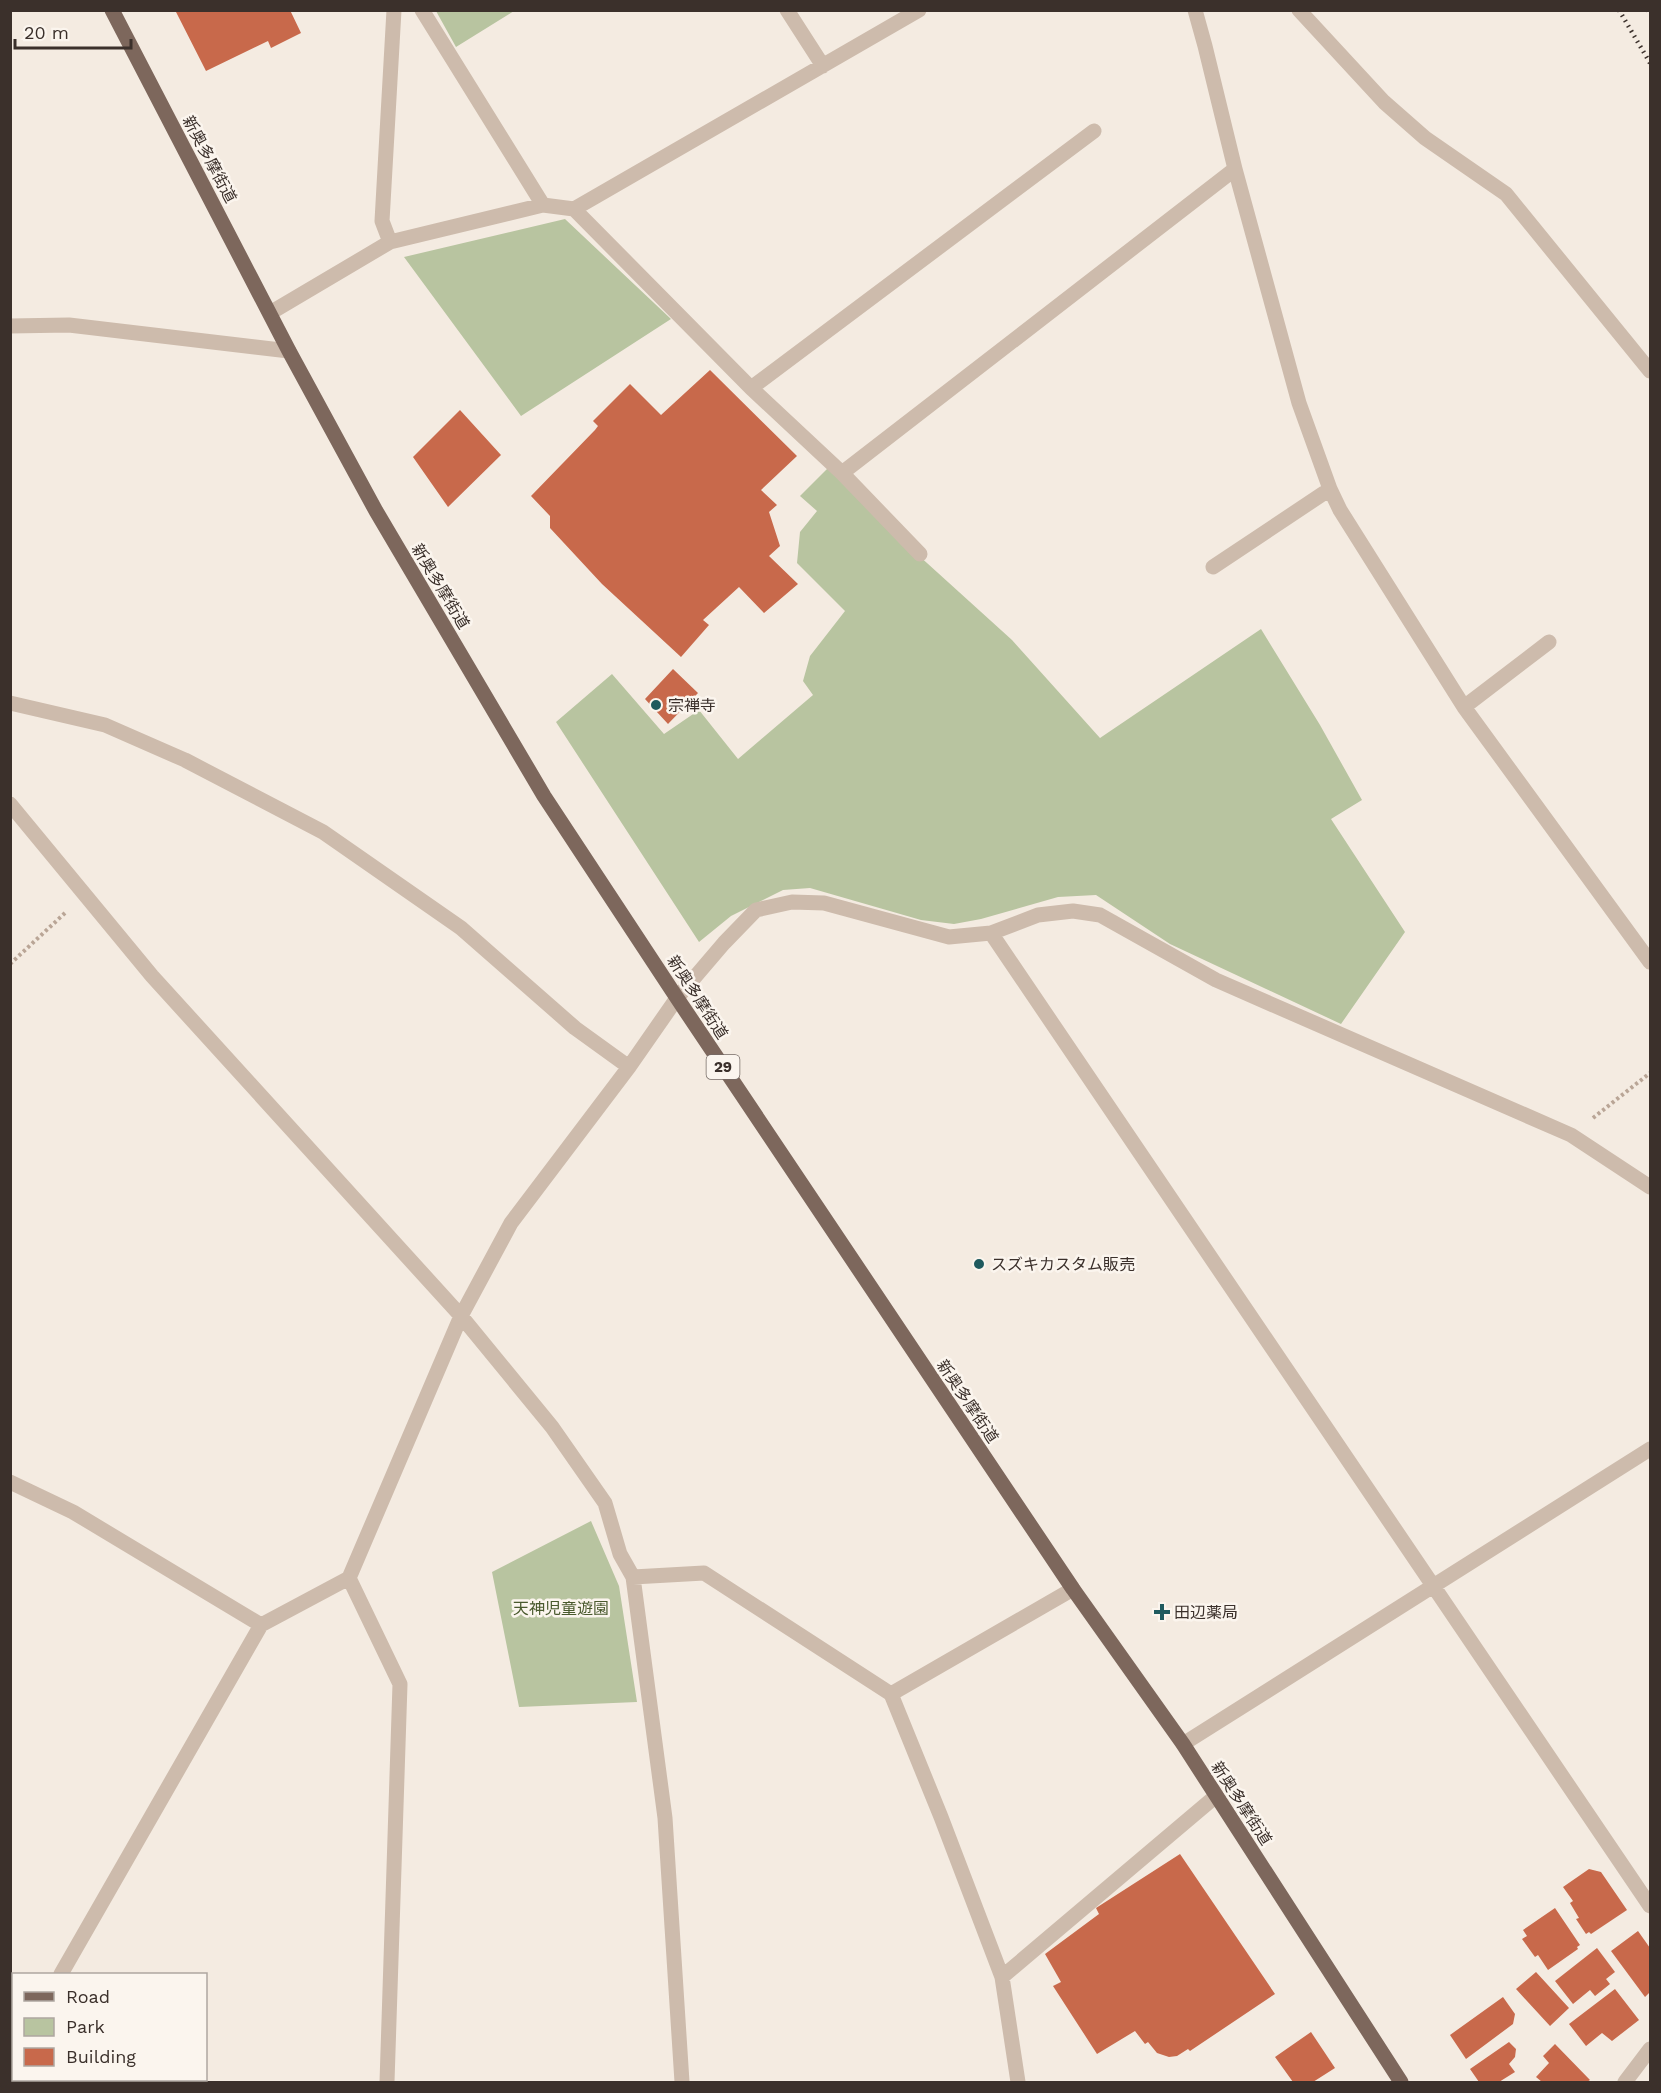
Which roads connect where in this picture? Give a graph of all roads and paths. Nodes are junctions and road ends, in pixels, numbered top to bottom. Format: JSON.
{"nodes":[{"id":1,"x":112,"y":10,"type":"edge"},
{"id":2,"x":394,"y":10,"type":"edge"},
{"id":3,"x":422,"y":10,"type":"edge"},
{"id":4,"x":787,"y":10,"type":"edge"},
{"id":5,"x":919,"y":10,"type":"edge"},
{"id":6,"x":1195,"y":10,"type":"edge"},
{"id":7,"x":1299,"y":10,"type":"edge"},
{"id":8,"x":823,"y":66,"type":"junction"},
{"id":9,"x":1094,"y":131,"type":"dead end"},
{"id":10,"x":1235,"y":169,"type":"junction"},
{"id":11,"x":543,"y":206,"type":"junction"},
{"id":12,"x":574,"y":209,"type":"junction"},
{"id":13,"x":390,"y":242,"type":"junction"},
{"id":14,"x":270,"y":313,"type":"junction"},
{"id":15,"x":10,"y":326,"type":"edge"},
{"id":16,"x":289,"y":351,"type":"junction"},
{"id":17,"x":1650,"y":371,"type":"edge"},
{"id":18,"x":751,"y":388,"type":"junction"},
{"id":19,"x":842,"y":473,"type":"junction"},
{"id":20,"x":1330,"y":489,"type":"junction"},
{"id":21,"x":920,"y":554,"type":"dead end"},
{"id":22,"x":1213,"y":567,"type":"dead end"},
{"id":23,"x":1549,"y":642,"type":"dead end"},
{"id":24,"x":10,"y":703,"type":"edge"},
{"id":25,"x":1464,"y":707,"type":"junction"},
{"id":26,"x":10,"y":804,"type":"edge"},
{"id":27,"x":86,"y":895,"type":"junction"},
{"id":28,"x":991,"y":933,"type":"junction"},
{"id":29,"x":1650,"y":962,"type":"edge"},
{"id":30,"x":10,"y":963,"type":"edge"},
{"id":31,"x":677,"y":998,"type":"junction"},
{"id":32,"x":629,"y":1067,"type":"junction"},
{"id":33,"x":1650,"y":1073,"type":"edge"},
{"id":34,"x":1571,"y":1135,"type":"junction"},
{"id":35,"x":1650,"y":1187,"type":"edge"},
{"id":36,"x":461,"y":1316,"type":"junction"},
{"id":37,"x":1650,"y":1449,"type":"edge"},
{"id":38,"x":10,"y":1482,"type":"edge"},
{"id":39,"x":633,"y":1577,"type":"junction"},
{"id":40,"x":349,"y":1578,"type":"junction"},
{"id":41,"x":1432,"y":1586,"type":"junction"},
{"id":42,"x":1072,"y":1589,"type":"junction"},
{"id":43,"x":261,"y":1625,"type":"junction"},
{"id":44,"x":891,"y":1694,"type":"junction"},
{"id":45,"x":1183,"y":1744,"type":"junction"},
{"id":46,"x":1216,"y":1796,"type":"junction"},
{"id":47,"x":1650,"y":1906,"type":"edge"},
{"id":48,"x":62,"y":1973,"type":"edge"},
{"id":49,"x":1002,"y":1977,"type":"junction"},
{"id":50,"x":1650,"y":2049,"type":"edge"},
{"id":51,"x":387,"y":2082,"type":"edge"},
{"id":52,"x":682,"y":2082,"type":"edge"},
{"id":53,"x":1018,"y":2082,"type":"edge"},
{"id":54,"x":1401,"y":2082,"type":"edge"},
{"id":55,"x":1625,"y":2082,"type":"edge"}],
"edges":[{"from":1,"to":14,"type":"main road","name":"新奥多摩街道","number":"29"},
{"from":2,"to":13,"type":"street"},
{"from":3,"to":11,"type":"street"},
{"from":4,"to":8,"type":"street"},
{"from":5,"to":8,"type":"street"},
{"from":6,"to":10,"type":"street"},
{"from":7,"to":17,"type":"street"},
{"from":8,"to":12,"type":"street"},
{"from":9,"to":18,"type":"street"},
{"from":10,"to":19,"type":"street"},
{"from":10,"to":20,"type":"street"},
{"from":11,"to":12,"type":"street"},
{"from":11,"to":13,"type":"street"},
{"from":12,"to":18,"type":"street"},
{"from":13,"to":14,"type":"street"},
{"from":14,"to":16,"type":"main road","name":"新奥多摩街道","number":"29"},
{"from":15,"to":16,"type":"street"},
{"from":16,"to":31,"type":"main road","name":"新奥多摩街道","number":"29"},
{"from":18,"to":19,"type":"street"},
{"from":19,"to":21,"type":"street"},
{"from":20,"to":22,"type":"street"},
{"from":20,"to":25,"type":"street"},
{"from":23,"to":25,"type":"street"},
{"from":24,"to":32,"type":"street"},
{"from":25,"to":29,"type":"street"},
{"from":26,"to":27,"type":"street"},
{"from":27,"to":30,"type":"path"},
{"from":27,"to":36,"type":"street"},
{"from":28,"to":31,"type":"street"},
{"from":28,"to":34,"type":"street"},
{"from":28,"to":41,"type":"street"},
{"from":31,"to":32,"type":"street"},
{"from":31,"to":42,"type":"main road","name":"新奥多摩街道","number":"29"},
{"from":32,"to":36,"type":"street"},
{"from":33,"to":34,"type":"path"},
{"from":34,"to":35,"type":"street"},
{"from":36,"to":39,"type":"street"},
{"from":36,"to":40,"type":"street"},
{"from":37,"to":41,"type":"street"},
{"from":38,"to":43,"type":"street"},
{"from":39,"to":44,"type":"street"},
{"from":39,"to":52,"type":"street"},
{"from":40,"to":43,"type":"street"},
{"from":40,"to":51,"type":"street"},
{"from":41,"to":45,"type":"street"},
{"from":41,"to":47,"type":"street"},
{"from":42,"to":44,"type":"street"},
{"from":42,"to":45,"type":"main road","name":"新奥多摩街道","number":"29"},
{"from":43,"to":48,"type":"street"},
{"from":44,"to":49,"type":"street"},
{"from":45,"to":46,"type":"main road","name":"新奥多摩街道","number":"29"},
{"from":46,"to":49,"type":"street"},
{"from":46,"to":54,"type":"main road","name":"新奥多摩街道","number":"29"},
{"from":49,"to":53,"type":"street"},
{"from":50,"to":55,"type":"street"}]}
